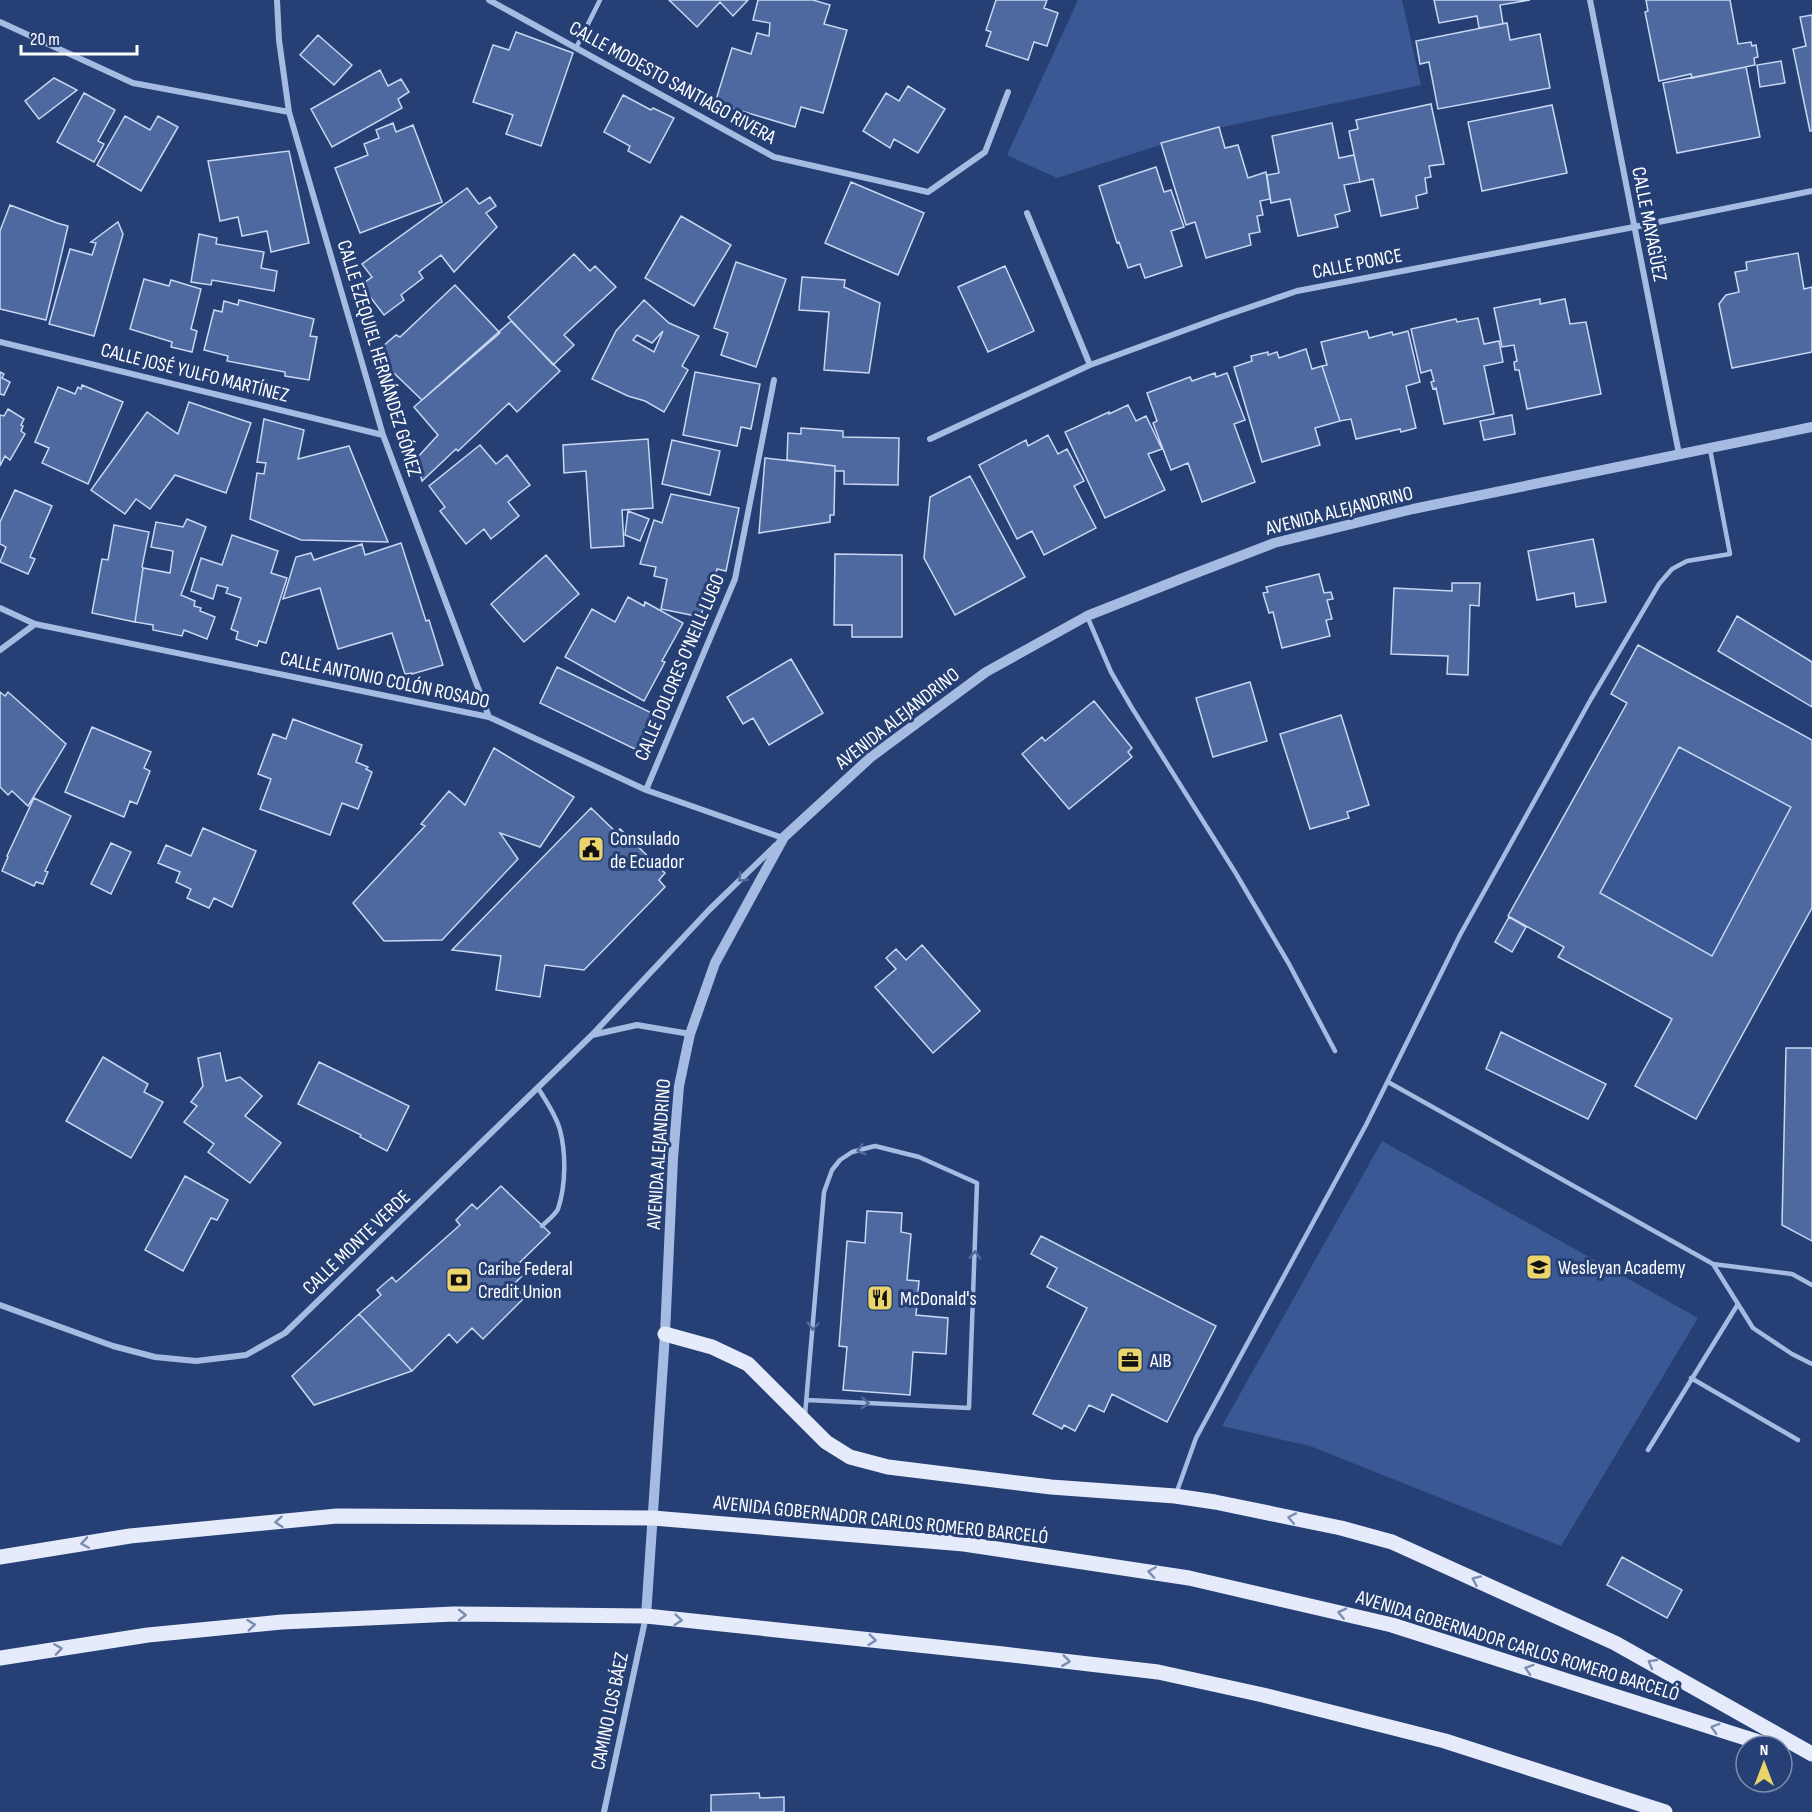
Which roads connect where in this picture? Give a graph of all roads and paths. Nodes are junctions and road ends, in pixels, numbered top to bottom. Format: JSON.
{"nodes":[{"id":1,"x":277,"y":0,"type":"edge"},
{"id":2,"x":489,"y":0,"type":"edge"},
{"id":3,"x":600,"y":0,"type":"edge"},
{"id":4,"x":1590,"y":0,"type":"edge"},
{"id":5,"x":0,"y":22,"type":"edge"},
{"id":6,"x":576,"y":48,"type":"junction"},
{"id":7,"x":1008,"y":92,"type":"dead end"},
{"id":8,"x":289,"y":112,"type":"junction"},
{"id":9,"x":1812,"y":191,"type":"edge"},
{"id":10,"x":1027,"y":213,"type":"dead end"},
{"id":11,"x":1634,"y":227,"type":"junction"},
{"id":12,"x":0,"y":342,"type":"edge"},
{"id":13,"x":1090,"y":365,"type":"junction"},
{"id":14,"x":774,"y":380,"type":"dead end"},
{"id":15,"x":1812,"y":428,"type":"edge"},
{"id":16,"x":383,"y":435,"type":"junction"},
{"id":17,"x":930,"y":438,"type":"dead end"},
{"id":18,"x":1710,"y":448,"type":"junction"},
{"id":19,"x":1679,"y":454,"type":"junction"},
{"id":20,"x":0,"y":608,"type":"edge"},
{"id":21,"x":1088,"y":616,"type":"junction"},
{"id":22,"x":35,"y":624,"type":"junction"},
{"id":23,"x":0,"y":650,"type":"edge"},
{"id":24,"x":489,"y":717,"type":"junction"},
{"id":25,"x":646,"y":790,"type":"junction"},
{"id":26,"x":784,"y":837,"type":"junction"},
{"id":27,"x":690,"y":1034,"type":"junction"},
{"id":28,"x":592,"y":1035,"type":"junction"},
{"id":29,"x":1335,"y":1051,"type":"dead end"},
{"id":30,"x":1388,"y":1082,"type":"junction"},
{"id":31,"x":538,"y":1088,"type":"junction"},
{"id":32,"x":542,"y":1226,"type":"dead end"},
{"id":33,"x":1713,"y":1264,"type":"junction"},
{"id":34,"x":1812,"y":1285,"type":"edge"},
{"id":35,"x":1738,"y":1304,"type":"junction"},
{"id":36,"x":0,"y":1305,"type":"edge"},
{"id":37,"x":665,"y":1335,"type":"junction"},
{"id":38,"x":1812,"y":1364,"type":"edge"},
{"id":39,"x":1691,"y":1378,"type":"junction"},
{"id":40,"x":807,"y":1400,"type":"junction"},
{"id":41,"x":805,"y":1421,"type":"junction"},
{"id":42,"x":1798,"y":1440,"type":"dead end"},
{"id":43,"x":1648,"y":1450,"type":"dead end"},
{"id":44,"x":1175,"y":1496,"type":"junction"},
{"id":45,"x":653,"y":1518,"type":"junction"},
{"id":46,"x":0,"y":1557,"type":"edge"},
{"id":47,"x":646,"y":1616,"type":"junction"},
{"id":48,"x":0,"y":1658,"type":"edge"},
{"id":49,"x":1734,"y":1734,"type":"edge"},
{"id":50,"x":1794,"y":1754,"type":"edge"},
{"id":51,"x":1812,"y":1755,"type":"edge"},
{"id":52,"x":1812,"y":1759,"type":"edge"},
{"id":53,"x":604,"y":1812,"type":"edge"},
{"id":54,"x":1665,"y":1812,"type":"edge"}],
"edges":[{"from":1,"to":8,"type":"street","name":"CALLE EZEQUIEL HERNÁNDEZ GÓMEZ"},
{"from":2,"to":6,"type":"street","name":"CALLE MODESTO SANTIAGO RIVERA"},
{"from":3,"to":6,"type":"lane"},
{"from":4,"to":11,"type":"street","name":"CALLE MAYAGÜEZ"},
{"from":5,"to":8,"type":"street"},
{"from":6,"to":7,"type":"street","name":"CALLE MODESTO SANTIAGO RIVERA"},
{"from":8,"to":16,"type":"street","name":"CALLE EZEQUIEL HERNÁNDEZ GÓMEZ"},
{"from":9,"to":11,"type":"street","name":"CALLE PONCE"},
{"from":10,"to":13,"type":"street"},
{"from":11,"to":13,"type":"street","name":"CALLE PONCE"},
{"from":11,"to":19,"type":"street","name":"CALLE MAYAGÜEZ"},
{"from":12,"to":16,"type":"street","name":"CALLE JOSÉ YULFO MARTÍNEZ"},
{"from":13,"to":17,"type":"street","name":"CALLE PONCE"},
{"from":14,"to":25,"type":"street","name":"CALLE DOLORES O'NEILL LUGO"},
{"from":15,"to":18,"type":"street","name":"AVENIDA ALEJANDRINO"},
{"from":16,"to":24,"type":"street","name":"CALLE EZEQUIEL HERNÁNDEZ GÓMEZ"},
{"from":18,"to":19,"type":"street","name":"AVENIDA ALEJANDRINO"},
{"from":18,"to":30,"type":"lane"},
{"from":19,"to":21,"type":"street","name":"AVENIDA ALEJANDRINO"},
{"from":20,"to":22,"type":"street","name":"CALLE ANTONIO COLÓN ROSADO"},
{"from":21,"to":26,"type":"street","name":"AVENIDA ALEJANDRINO"},
{"from":21,"to":29,"type":"lane"},
{"from":22,"to":23,"type":"street"},
{"from":22,"to":24,"type":"street","name":"CALLE ANTONIO COLÓN ROSADO"},
{"from":24,"to":25,"type":"street","name":"CALLE ANTONIO COLÓN ROSADO"},
{"from":25,"to":26,"type":"street","name":"CALLE ANTONIO COLÓN ROSADO"},
{"from":26,"to":27,"type":"street","name":"AVENIDA ALEJANDRINO"},
{"from":26,"to":28,"type":"street","name":"CALLE MONTE VERDE","one_way":true},
{"from":27,"to":28,"type":"street"},
{"from":27,"to":37,"type":"street","name":"AVENIDA ALEJANDRINO"},
{"from":28,"to":31,"type":"street","name":"CALLE MONTE VERDE"},
{"from":30,"to":33,"type":"lane"},
{"from":30,"to":44,"type":"lane"},
{"from":31,"to":32,"type":"lane"},
{"from":31,"to":36,"type":"street","name":"CALLE MONTE VERDE"},
{"from":33,"to":34,"type":"lane"},
{"from":33,"to":35,"type":"lane"},
{"from":35,"to":38,"type":"lane"},
{"from":35,"to":39,"type":"lane"},
{"from":37,"to":41,"type":"main road"},
{"from":37,"to":45,"type":"street","name":"AVENIDA ALEJANDRINO"},
{"from":39,"to":42,"type":"lane"},
{"from":39,"to":43,"type":"lane"},
{"from":40,"to":40,"type":"lane","one_way":true},
{"from":40,"to":41,"type":"lane"},
{"from":41,"to":44,"type":"main road"},
{"from":51,"to":44,"type":"main road","one_way":true},
{"from":45,"to":46,"type":"main road","name":"AVENIDA GOBERNADOR CARLOS ROMERO BARCELÓ","one_way":true},
{"from":45,"to":47,"type":"street","name":"AVENIDA ALEJANDRINO"},
{"from":49,"to":45,"type":"main road","name":"AVENIDA GOBERNADOR CARLOS ROMERO BARCELÓ","one_way":true},
{"from":48,"to":47,"type":"main road","one_way":true},
{"from":47,"to":53,"type":"street","name":"CAMINO LOS BÁEZ"},
{"from":47,"to":54,"type":"main road","one_way":true},
{"from":50,"to":52,"type":"main road"}]}
